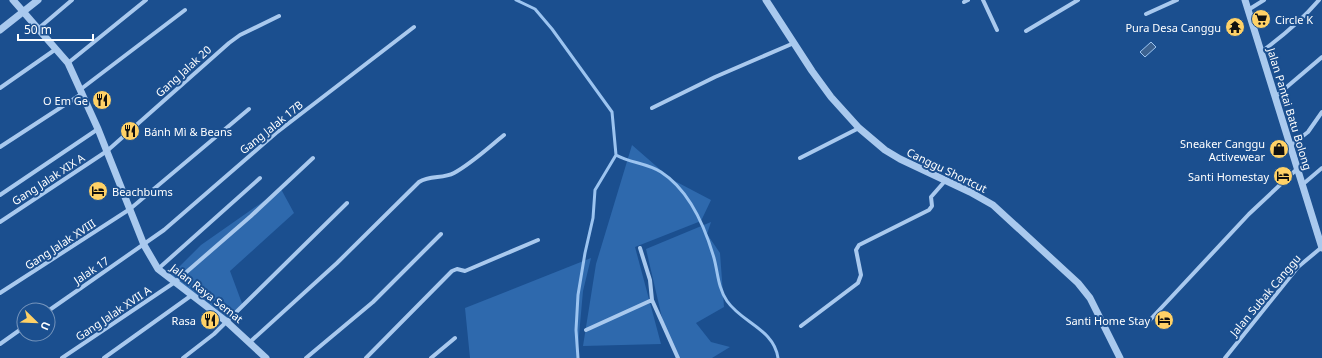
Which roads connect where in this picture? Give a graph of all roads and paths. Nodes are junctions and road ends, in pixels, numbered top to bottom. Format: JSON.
{"nodes":[{"id":1,"x":13,"y":0,"type":"edge"},
{"id":2,"x":38,"y":0,"type":"edge"},
{"id":3,"x":72,"y":0,"type":"edge"},
{"id":4,"x":146,"y":0,"type":"edge"},
{"id":5,"x":766,"y":0,"type":"edge"},
{"id":6,"x":983,"y":0,"type":"edge"},
{"id":7,"x":1078,"y":0,"type":"edge"},
{"id":8,"x":1177,"y":0,"type":"edge"},
{"id":9,"x":1245,"y":0,"type":"edge"},
{"id":10,"x":1264,"y":0,"type":"edge"},
{"id":11,"x":1319,"y":0,"type":"edge"},
{"id":12,"x":185,"y":10,"type":"dead end"},
{"id":13,"x":1248,"y":10,"type":"junction"},
{"id":14,"x":24,"y":12,"type":"junction"},
{"id":15,"x":1146,"y":14,"type":"dead end"},
{"id":16,"x":279,"y":16,"type":"dead end"},
{"id":17,"x":414,"y":27,"type":"dead end"},
{"id":18,"x":39,"y":28,"type":"junction"},
{"id":19,"x":0,"y":30,"type":"edge"},
{"id":20,"x":997,"y":30,"type":"dead end"},
{"id":21,"x":1026,"y":31,"type":"dead end"},
{"id":22,"x":794,"y":43,"type":"junction"},
{"id":23,"x":56,"y":49,"type":"junction"},
{"id":24,"x":1261,"y":52,"type":"junction"},
{"id":25,"x":1322,"y":57,"type":"edge"},
{"id":26,"x":68,"y":63,"type":"junction"},
{"id":27,"x":0,"y":88,"type":"edge"},
{"id":28,"x":82,"y":91,"type":"junction"},
{"id":29,"x":1275,"y":98,"type":"junction"},
{"id":30,"x":652,"y":108,"type":"dead end"},
{"id":31,"x":250,"y":109,"type":"dead end"},
{"id":32,"x":1322,"y":112,"type":"edge"},
{"id":33,"x":859,"y":128,"type":"junction"},
{"id":34,"x":98,"y":129,"type":"junction"},
{"id":35,"x":504,"y":135,"type":"dead end"},
{"id":36,"x":1290,"y":146,"type":"junction"},
{"id":37,"x":0,"y":147,"type":"edge"},
{"id":38,"x":107,"y":151,"type":"junction"},
{"id":39,"x":313,"y":158,"type":"dead end"},
{"id":40,"x":800,"y":158,"type":"dead end"},
{"id":41,"x":1322,"y":168,"type":"edge"},
{"id":42,"x":1297,"y":169,"type":"junction"},
{"id":43,"x":260,"y":178,"type":"dead end"},
{"id":44,"x":945,"y":181,"type":"junction"},
{"id":45,"x":1302,"y":185,"type":"junction"},
{"id":46,"x":0,"y":195,"type":"edge"},
{"id":47,"x":347,"y":203,"type":"dead end"},
{"id":48,"x":130,"y":209,"type":"junction"},
{"id":49,"x":0,"y":222,"type":"edge"},
{"id":50,"x":1319,"y":228,"type":"edge"},
{"id":51,"x":441,"y":234,"type":"dead end"},
{"id":52,"x":538,"y":240,"type":"dead end"},
{"id":53,"x":144,"y":245,"type":"junction"},
{"id":54,"x":640,"y":248,"type":"dead end"},
{"id":55,"x":1322,"y":248,"type":"edge"},
{"id":56,"x":158,"y":269,"type":"junction"},
{"id":57,"x":175,"y":282,"type":"junction"},
{"id":58,"x":0,"y":293,"type":"edge"},
{"id":59,"x":192,"y":295,"type":"junction"},
{"id":60,"x":652,"y":300,"type":"junction"},
{"id":61,"x":56,"y":306,"type":"edge"},
{"id":62,"x":1148,"y":321,"type":"dead end"},
{"id":63,"x":227,"y":322,"type":"junction"},
{"id":64,"x":801,"y":326,"type":"dead end"},
{"id":65,"x":586,"y":330,"type":"dead end"},
{"id":66,"x":16,"y":333,"type":"edge"},
{"id":67,"x":455,"y":338,"type":"dead end"},
{"id":68,"x":250,"y":342,"type":"junction"},
{"id":69,"x":0,"y":344,"type":"edge"},
{"id":70,"x":62,"y":358,"type":"edge"},
{"id":71,"x":104,"y":358,"type":"edge"},
{"id":72,"x":183,"y":358,"type":"edge"},
{"id":73,"x":266,"y":358,"type":"edge"},
{"id":74,"x":306,"y":358,"type":"edge"},
{"id":75,"x":366,"y":358,"type":"edge"},
{"id":76,"x":431,"y":358,"type":"edge"},
{"id":77,"x":678,"y":358,"type":"edge"},
{"id":78,"x":1120,"y":358,"type":"edge"},
{"id":79,"x":1225,"y":358,"type":"edge"}],
"edges":[{"from":1,"to":14,"type":"street","name":"Jalan Raya Semat"},
{"from":2,"to":14,"type":"street"},
{"from":3,"to":18,"type":"street"},
{"from":4,"to":26,"type":"street"},
{"from":5,"to":22,"type":"street","name":"Canggu Shortcut"},
{"from":6,"to":20,"type":"street"},
{"from":7,"to":21,"type":"street"},
{"from":8,"to":15,"type":"street"},
{"from":9,"to":13,"type":"street","name":"Jalan Pantai Batu Bolong"},
{"from":10,"to":13,"type":"street"},
{"from":11,"to":24,"type":"street"},
{"from":12,"to":28,"type":"street"},
{"from":13,"to":24,"type":"street","name":"Jalan Pantai Batu Bolong"},
{"from":14,"to":18,"type":"street","name":"Jalan Raya Semat"},
{"from":14,"to":19,"type":"street"},
{"from":16,"to":38,"type":"street","name":"Gang Jalak 20"},
{"from":17,"to":53,"type":"street","name":"Gang Jalak 17B"},
{"from":18,"to":23,"type":"street","name":"Jalan Raya Semat"},
{"from":22,"to":30,"type":"street"},
{"from":22,"to":33,"type":"street","name":"Canggu Shortcut"},
{"from":23,"to":26,"type":"street","name":"Jalan Raya Semat"},
{"from":23,"to":27,"type":"street"},
{"from":24,"to":29,"type":"street","name":"Jalan Pantai Batu Bolong"},
{"from":25,"to":29,"type":"street"},
{"from":26,"to":28,"type":"street","name":"Jalan Raya Semat"},
{"from":28,"to":34,"type":"street","name":"Jalan Raya Semat"},
{"from":28,"to":37,"type":"street"},
{"from":29,"to":36,"type":"street","name":"Jalan Pantai Batu Bolong"},
{"from":31,"to":48,"type":"street","name":"Gang Jalak XVIII"},
{"from":32,"to":36,"type":"street"},
{"from":33,"to":40,"type":"street"},
{"from":33,"to":44,"type":"street","name":"Canggu Shortcut"},
{"from":34,"to":38,"type":"street","name":"Jalan Raya Semat"},
{"from":34,"to":46,"type":"street"},
{"from":35,"to":68,"type":"street"},
{"from":36,"to":42,"type":"street","name":"Jalan Pantai Batu Bolong"},
{"from":38,"to":48,"type":"street","name":"Jalan Raya Semat"},
{"from":38,"to":49,"type":"street","name":"Gang Jalak XIX A"},
{"from":39,"to":57,"type":"street","name":"Gang Jalak XVII A"},
{"from":41,"to":45,"type":"street"},
{"from":42,"to":45,"type":"street","name":"Jalan Pantai Batu Bolong"},
{"from":42,"to":62,"type":"street"},
{"from":43,"to":56,"type":"street"},
{"from":44,"to":64,"type":"street"},
{"from":44,"to":78,"type":"street","name":"Canggu Shortcut"},
{"from":45,"to":50,"type":"street","name":"Jalan Pantai Batu Bolong"},
{"from":47,"to":63,"type":"street"},
{"from":48,"to":53,"type":"street","name":"Jalan Raya Semat"},
{"from":48,"to":58,"type":"street","name":"Gang Jalak XVIII"},
{"from":50,"to":55,"type":"street","name":"Jalan Pantai Batu Bolong"},
{"from":51,"to":74,"type":"street"},
{"from":52,"to":75,"type":"street"},
{"from":53,"to":56,"type":"street","name":"Jalan Raya Semat"},
{"from":53,"to":61,"type":"street","name":"Jalak 17"},
{"from":54,"to":60,"type":"street"},
{"from":55,"to":79,"type":"street","name":"Jalan Subak Canggu"},
{"from":56,"to":57,"type":"street","name":"Jalan Raya Semat"},
{"from":57,"to":59,"type":"street","name":"Jalan Raya Semat"},
{"from":57,"to":70,"type":"street","name":"Gang Jalak XVII A"},
{"from":59,"to":63,"type":"street","name":"Jalan Raya Semat"},
{"from":59,"to":71,"type":"street"},
{"from":60,"to":65,"type":"street"},
{"from":60,"to":77,"type":"street"},
{"from":63,"to":68,"type":"street","name":"Jalan Raya Semat"},
{"from":63,"to":72,"type":"street"},
{"from":66,"to":69,"type":"street"},
{"from":67,"to":76,"type":"street"},
{"from":68,"to":73,"type":"street","name":"Jalan Raya Semat"}]}
